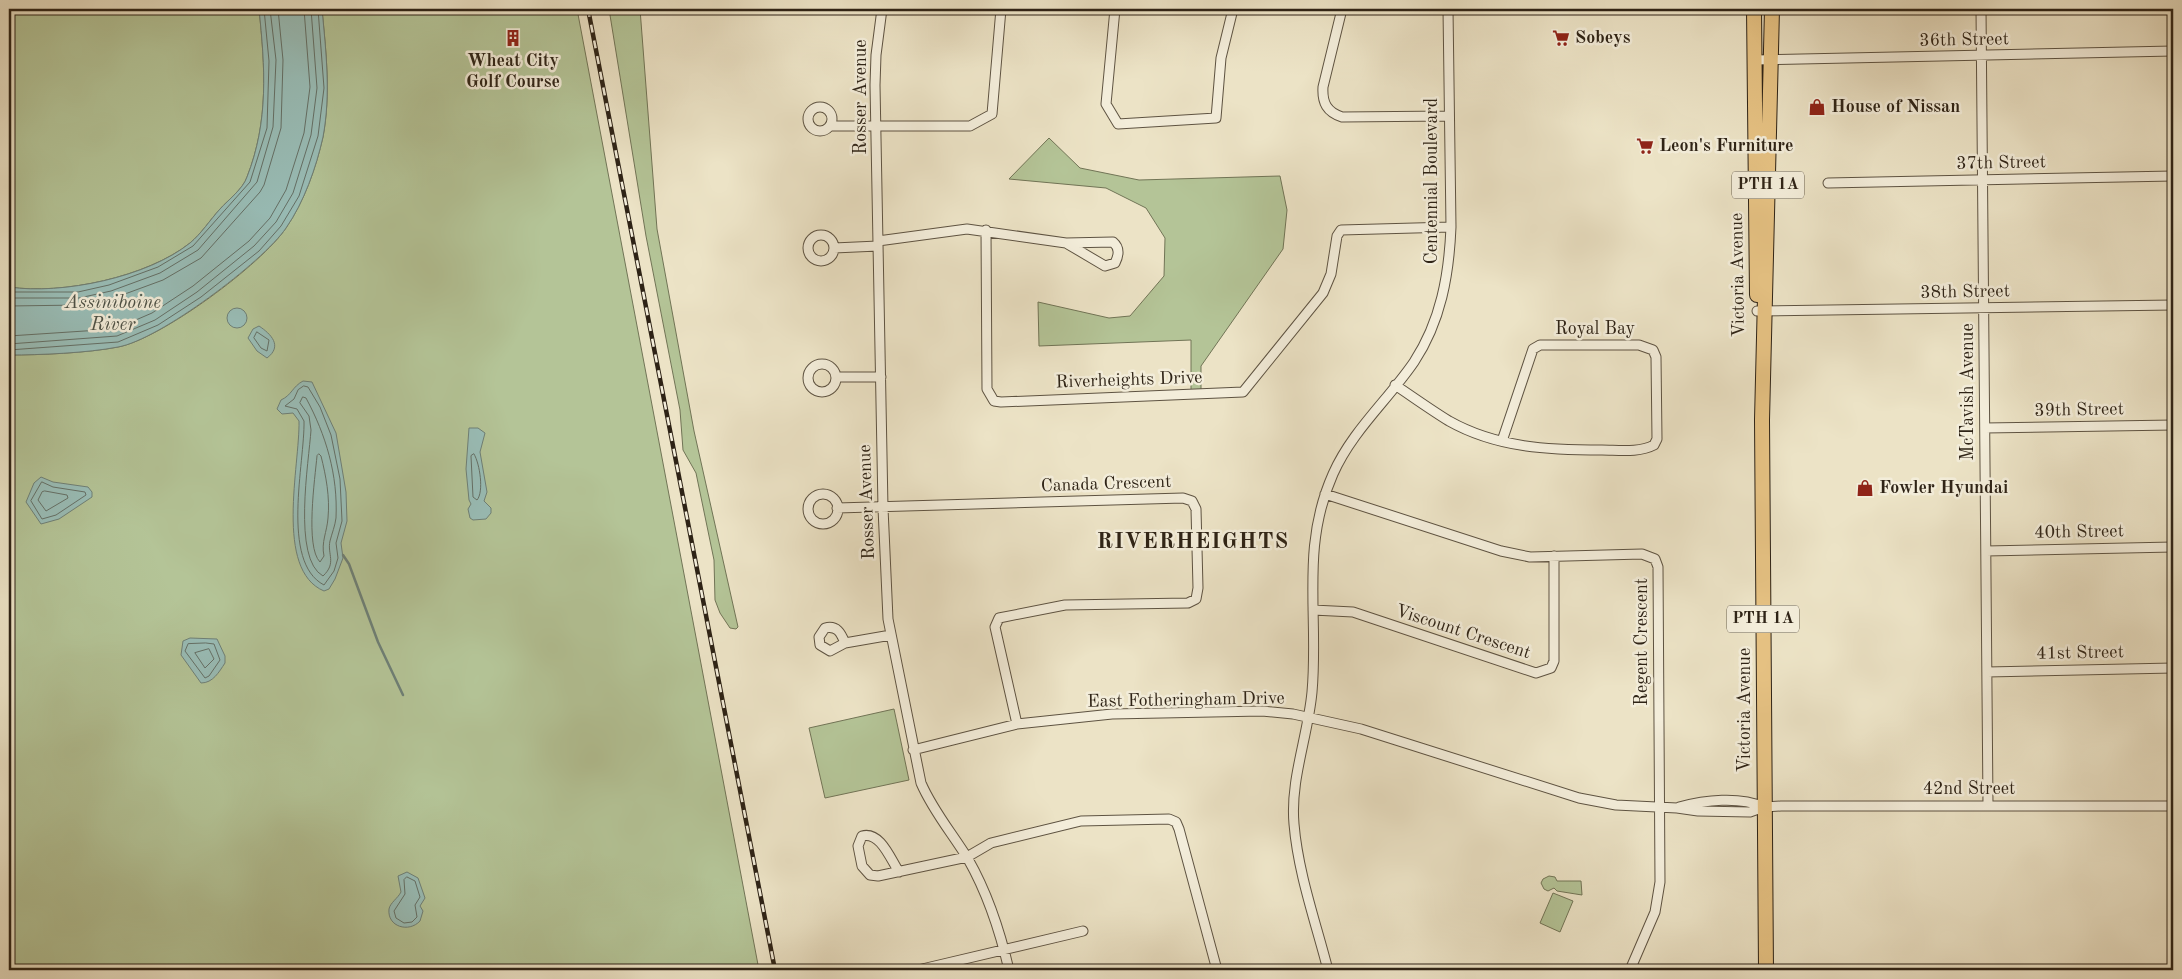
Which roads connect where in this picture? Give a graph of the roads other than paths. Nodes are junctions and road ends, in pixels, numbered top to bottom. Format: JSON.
{"nodes":[{"id":1,"x":882,"y":9,"type":"edge"},
{"id":2,"x":1001,"y":9,"type":"edge"},
{"id":3,"x":1115,"y":9,"type":"edge"},
{"id":4,"x":1233,"y":9,"type":"edge"},
{"id":5,"x":1342,"y":9,"type":"edge"},
{"id":6,"x":1448,"y":9,"type":"edge"},
{"id":7,"x":1754,"y":9,"type":"edge"},
{"id":8,"x":1772,"y":9,"type":"edge"},
{"id":9,"x":1981,"y":9,"type":"edge"},
{"id":10,"x":2173,"y":51,"type":"edge"},
{"id":11,"x":1982,"y":55,"type":"junction"},
{"id":12,"x":1754,"y":60,"type":"junction"},
{"id":13,"x":1771,"y":60,"type":"junction"},
{"id":14,"x":1449,"y":116,"type":"junction"},
{"id":15,"x":831,"y":126,"type":"dead end"},
{"id":16,"x":876,"y":126,"type":"junction"},
{"id":17,"x":2173,"y":176,"type":"edge"},
{"id":18,"x":1983,"y":180,"type":"junction"},
{"id":19,"x":1828,"y":183,"type":"dead end"},
{"id":20,"x":1451,"y":227,"type":"junction"},
{"id":21,"x":986,"y":230,"type":"junction"},
{"id":22,"x":1066,"y":243,"type":"junction"},
{"id":23,"x":878,"y":244,"type":"junction"},
{"id":24,"x":834,"y":248,"type":"dead end"},
{"id":25,"x":2173,"y":305,"type":"edge"},
{"id":26,"x":1984,"y":308,"type":"junction"},
{"id":27,"x":1761,"y":311,"type":"junction"},
{"id":28,"x":836,"y":377,"type":"dead end"},
{"id":29,"x":881,"y":377,"type":"junction"},
{"id":30,"x":1395,"y":385,"type":"junction"},
{"id":31,"x":2173,"y":425,"type":"edge"},
{"id":32,"x":1985,"y":428,"type":"junction"},
{"id":33,"x":1502,"y":441,"type":"junction"},
{"id":34,"x":1325,"y":494,"type":"junction"},
{"id":35,"x":837,"y":508,"type":"dead end"},
{"id":36,"x":883,"y":508,"type":"junction"},
{"id":37,"x":2173,"y":547,"type":"edge"},
{"id":38,"x":1986,"y":551,"type":"junction"},
{"id":39,"x":1554,"y":556,"type":"junction"},
{"id":40,"x":1313,"y":610,"type":"junction"},
{"id":41,"x":890,"y":635,"type":"junction"},
{"id":42,"x":845,"y":643,"type":"dead end"},
{"id":43,"x":2173,"y":668,"type":"edge"},
{"id":44,"x":1987,"y":672,"type":"junction"},
{"id":45,"x":1309,"y":717,"type":"junction"},
{"id":46,"x":1017,"y":724,"type":"junction"},
{"id":47,"x":913,"y":750,"type":"junction"},
{"id":48,"x":1988,"y":805,"type":"junction"},
{"id":49,"x":1764,"y":806,"type":"junction"},
{"id":50,"x":2173,"y":806,"type":"edge"},
{"id":51,"x":1659,"y":807,"type":"junction"},
{"id":52,"x":966,"y":857,"type":"junction"},
{"id":53,"x":899,"y":872,"type":"junction"},
{"id":54,"x":1083,"y":932,"type":"dead end"},
{"id":55,"x":1005,"y":949,"type":"junction"},
{"id":56,"x":918,"y":970,"type":"edge"},
{"id":57,"x":1010,"y":970,"type":"edge"},
{"id":58,"x":1217,"y":970,"type":"edge"},
{"id":59,"x":1328,"y":970,"type":"edge"},
{"id":60,"x":1630,"y":970,"type":"edge"},
{"id":61,"x":1766,"y":970,"type":"edge"}],
"edges":[{"from":1,"to":16,"type":"street","name":"Rosser Avenue"},
{"from":2,"to":16,"type":"street"},
{"from":3,"to":4,"type":"street"},
{"from":5,"to":14,"type":"street"},
{"from":6,"to":14,"type":"street","name":"Centennial Boulevard"},
{"from":7,"to":12,"type":"main road","name":"Victoria Avenue","number":"PTH 1A"},
{"from":8,"to":13,"type":"main road","name":"Victoria Avenue","number":"PTH 1A"},
{"from":9,"to":11,"type":"street","name":"McTavish Avenue"},
{"from":10,"to":11,"type":"street","name":"36th Street"},
{"from":11,"to":13,"type":"street","name":"36th Street"},
{"from":11,"to":18,"type":"street","name":"McTavish Avenue"},
{"from":12,"to":13,"type":"street","name":"36th Street"},
{"from":12,"to":27,"type":"main road","name":"Victoria Avenue","number":"PTH 1A"},
{"from":13,"to":27,"type":"main road","name":"Victoria Avenue","number":"PTH 1A"},
{"from":14,"to":20,"type":"street","name":"Centennial Boulevard"},
{"from":15,"to":16,"type":"street"},
{"from":16,"to":23,"type":"street","name":"Rosser Avenue"},
{"from":17,"to":18,"type":"street","name":"37th Street"},
{"from":18,"to":19,"type":"street","name":"37th Street"},
{"from":18,"to":26,"type":"street","name":"McTavish Avenue"},
{"from":20,"to":21,"type":"street","name":"Riverheights Drive"},
{"from":20,"to":30,"type":"street","name":"Centennial Boulevard"},
{"from":21,"to":22,"type":"street"},
{"from":21,"to":23,"type":"street"},
{"from":22,"to":22,"type":"street"},
{"from":23,"to":24,"type":"street"},
{"from":23,"to":29,"type":"street","name":"Rosser Avenue"},
{"from":25,"to":26,"type":"street","name":"38th Street"},
{"from":26,"to":27,"type":"street","name":"38th Street"},
{"from":26,"to":32,"type":"street","name":"McTavish Avenue"},
{"from":27,"to":49,"type":"main road","name":"Victoria Avenue","number":"PTH 1A"},
{"from":28,"to":29,"type":"street"},
{"from":29,"to":36,"type":"street","name":"Rosser Avenue"},
{"from":30,"to":33,"type":"street","name":"Royal Bay"},
{"from":30,"to":34,"type":"street","name":"Centennial Boulevard"},
{"from":31,"to":32,"type":"street","name":"39th Street"},
{"from":32,"to":38,"type":"street","name":"McTavish Avenue"},
{"from":33,"to":33,"type":"street","name":"Royal Bay"},
{"from":34,"to":39,"type":"street","name":"Regent Crescent"},
{"from":34,"to":40,"type":"street","name":"Centennial Boulevard"},
{"from":35,"to":36,"type":"street"},
{"from":36,"to":41,"type":"street","name":"Rosser Avenue"},
{"from":36,"to":46,"type":"street","name":"Canada Crescent"},
{"from":37,"to":38,"type":"street","name":"40th Street"},
{"from":38,"to":44,"type":"street","name":"McTavish Avenue"},
{"from":39,"to":40,"type":"street","name":"Viscount Crescent"},
{"from":39,"to":51,"type":"street","name":"Regent Crescent"},
{"from":40,"to":45,"type":"street","name":"Centennial Boulevard"},
{"from":41,"to":42,"type":"street"},
{"from":41,"to":47,"type":"street","name":"Rosser Avenue"},
{"from":43,"to":44,"type":"street","name":"41st Street"},
{"from":44,"to":48,"type":"street","name":"McTavish Avenue"},
{"from":45,"to":46,"type":"street","name":"East Fotheringham Drive"},
{"from":45,"to":51,"type":"street","name":"East Fotheringham Drive"},
{"from":45,"to":59,"type":"street","name":"Centennial Boulevard"},
{"from":46,"to":47,"type":"street","name":"East Fotheringham Drive"},
{"from":47,"to":52,"type":"street","name":"Rosser Avenue"},
{"from":48,"to":49,"type":"street","name":"42nd Street"},
{"from":48,"to":50,"type":"street","name":"42nd Street"},
{"from":49,"to":51,"type":"street","name":"East Fotheringham Drive"},
{"from":49,"to":61,"type":"main road","name":"Victoria Avenue","number":"PTH 1A"},
{"from":51,"to":60,"type":"street","name":"Regent Crescent"},
{"from":52,"to":53,"type":"street"},
{"from":52,"to":55,"type":"street","name":"Rosser Avenue"},
{"from":52,"to":58,"type":"street"},
{"from":53,"to":53,"type":"street"},
{"from":54,"to":55,"type":"street"},
{"from":55,"to":56,"type":"street"},
{"from":55,"to":57,"type":"street","name":"Rosser Avenue"}]}
